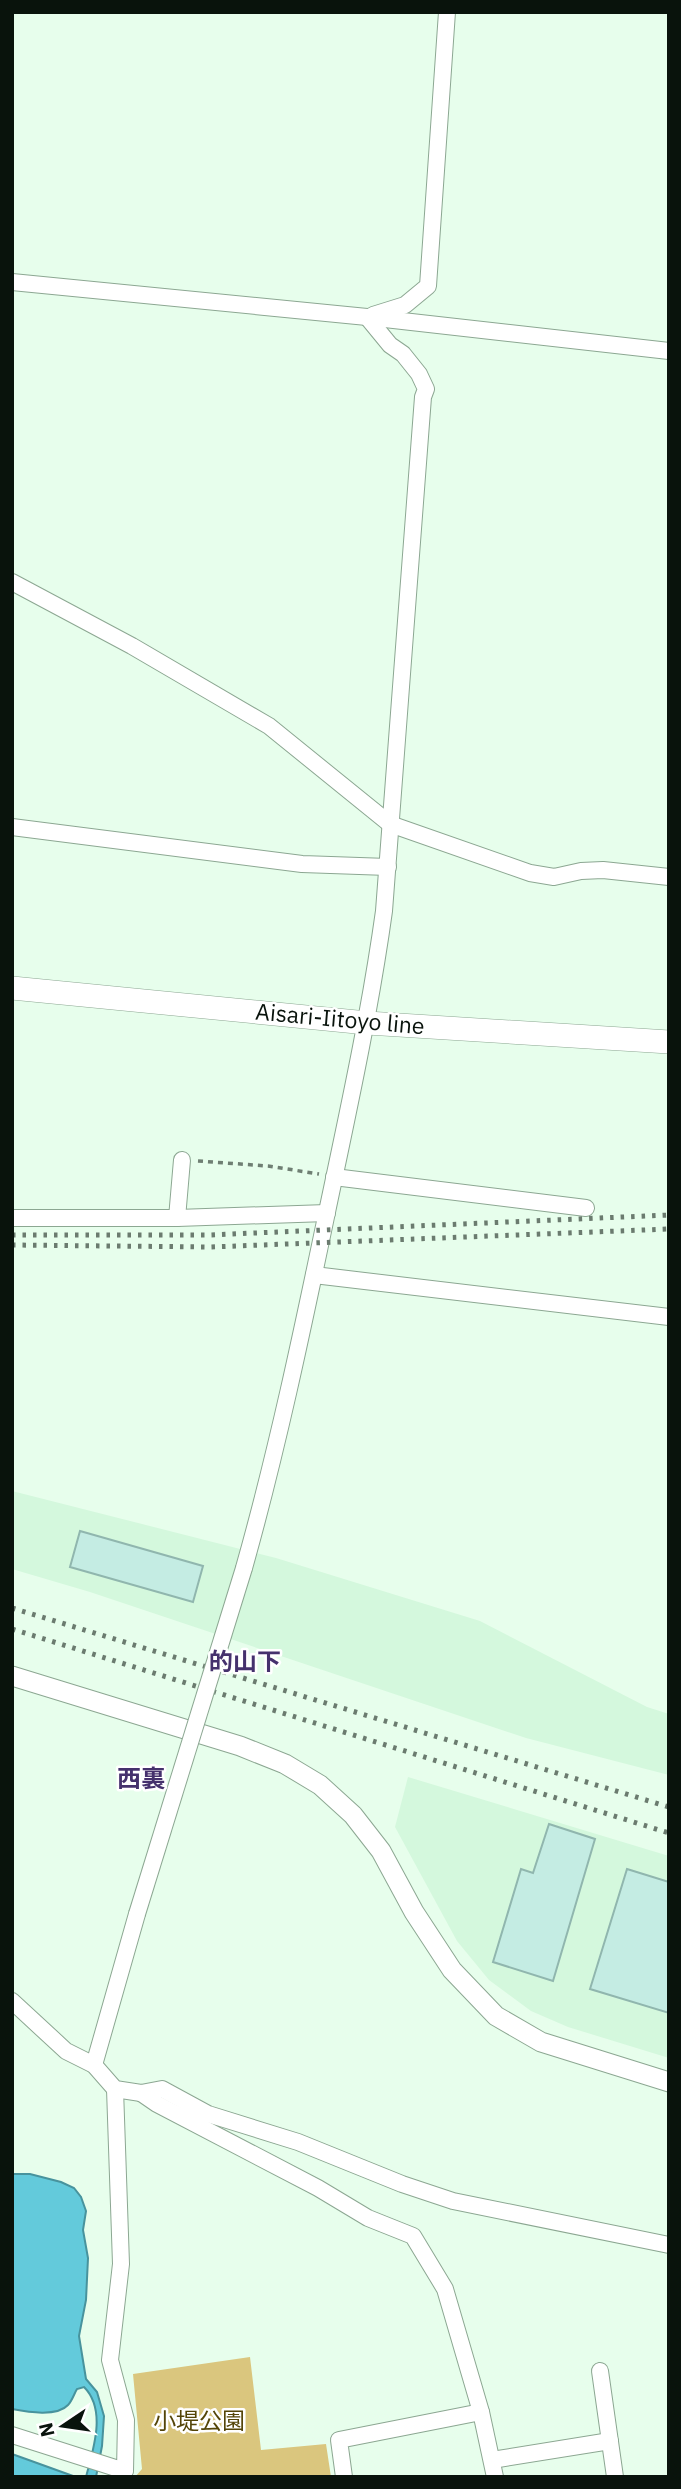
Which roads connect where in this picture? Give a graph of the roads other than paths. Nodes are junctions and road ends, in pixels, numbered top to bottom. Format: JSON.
{"nodes":[{"id":1,"x":447,"y":12,"type":"edge"},
{"id":2,"x":12,"y":282,"type":"edge"},
{"id":3,"x":367,"y":317,"type":"junction"},
{"id":4,"x":669,"y":351,"type":"edge"},
{"id":5,"x":12,"y":582,"type":"edge"},
{"id":6,"x":390,"y":824,"type":"junction"},
{"id":7,"x":12,"y":827,"type":"edge"},
{"id":8,"x":388,"y":867,"type":"junction"},
{"id":9,"x":669,"y":877,"type":"edge"},
{"id":10,"x":12,"y":988,"type":"edge"},
{"id":11,"x":367,"y":1023,"type":"junction"},
{"id":12,"x":669,"y":1042,"type":"edge"},
{"id":13,"x":182,"y":1160,"type":"road end"},
{"id":14,"x":334,"y":1177,"type":"junction"},
{"id":15,"x":586,"y":1208,"type":"dead end"},
{"id":16,"x":327,"y":1213,"type":"junction"},
{"id":17,"x":12,"y":1218,"type":"edge"},
{"id":18,"x":177,"y":1218,"type":"junction"},
{"id":19,"x":314,"y":1275,"type":"junction"},
{"id":20,"x":669,"y":1317,"type":"edge"},
{"id":21,"x":12,"y":1676,"type":"edge"},
{"id":22,"x":12,"y":2001,"type":"edge"},
{"id":23,"x":94,"y":2065,"type":"junction"},
{"id":24,"x":669,"y":2082,"type":"edge"},
{"id":25,"x":115,"y":2090,"type":"junction"},
{"id":26,"x":141,"y":2093,"type":"junction"},
{"id":27,"x":669,"y":2245,"type":"edge"},
{"id":28,"x":600,"y":2371,"type":"dead end"},
{"id":29,"x":481,"y":2412,"type":"junction"},
{"id":30,"x":12,"y":2435,"type":"edge"},
{"id":31,"x":610,"y":2441,"type":"junction"},
{"id":32,"x":494,"y":2468,"type":"edge"},
{"id":33,"x":344,"y":2477,"type":"edge"},
{"id":34,"x":615,"y":2477,"type":"edge"}],
"edges":[{"from":1,"to":3,"type":"street"},
{"from":2,"to":3,"type":"street"},
{"from":3,"to":4,"type":"street"},
{"from":3,"to":6,"type":"street"},
{"from":5,"to":6,"type":"street"},
{"from":6,"to":8,"type":"street"},
{"from":6,"to":9,"type":"street"},
{"from":7,"to":8,"type":"street"},
{"from":8,"to":11,"type":"street"},
{"from":10,"to":11,"type":"main road","name":"Aisari-Iitoyo line"},
{"from":11,"to":12,"type":"main road","name":"Aisari-Iitoyo line"},
{"from":11,"to":14,"type":"street"},
{"from":13,"to":18,"type":"street"},
{"from":14,"to":15,"type":"street"},
{"from":14,"to":16,"type":"street"},
{"from":16,"to":18,"type":"street"},
{"from":16,"to":19,"type":"street"},
{"from":17,"to":18,"type":"street"},
{"from":19,"to":20,"type":"street"},
{"from":19,"to":23,"type":"street","bridge":true},
{"from":21,"to":24,"type":"street"},
{"from":22,"to":23,"type":"street"},
{"from":23,"to":25,"type":"street"},
{"from":25,"to":26,"type":"street"},
{"from":25,"to":30,"type":"street"},
{"from":26,"to":27,"type":"street"},
{"from":26,"to":29,"type":"street"},
{"from":28,"to":31,"type":"street"},
{"from":29,"to":32,"type":"street"},
{"from":29,"to":33,"type":"street"},
{"from":31,"to":32,"type":"street"},
{"from":31,"to":34,"type":"street"}]}
